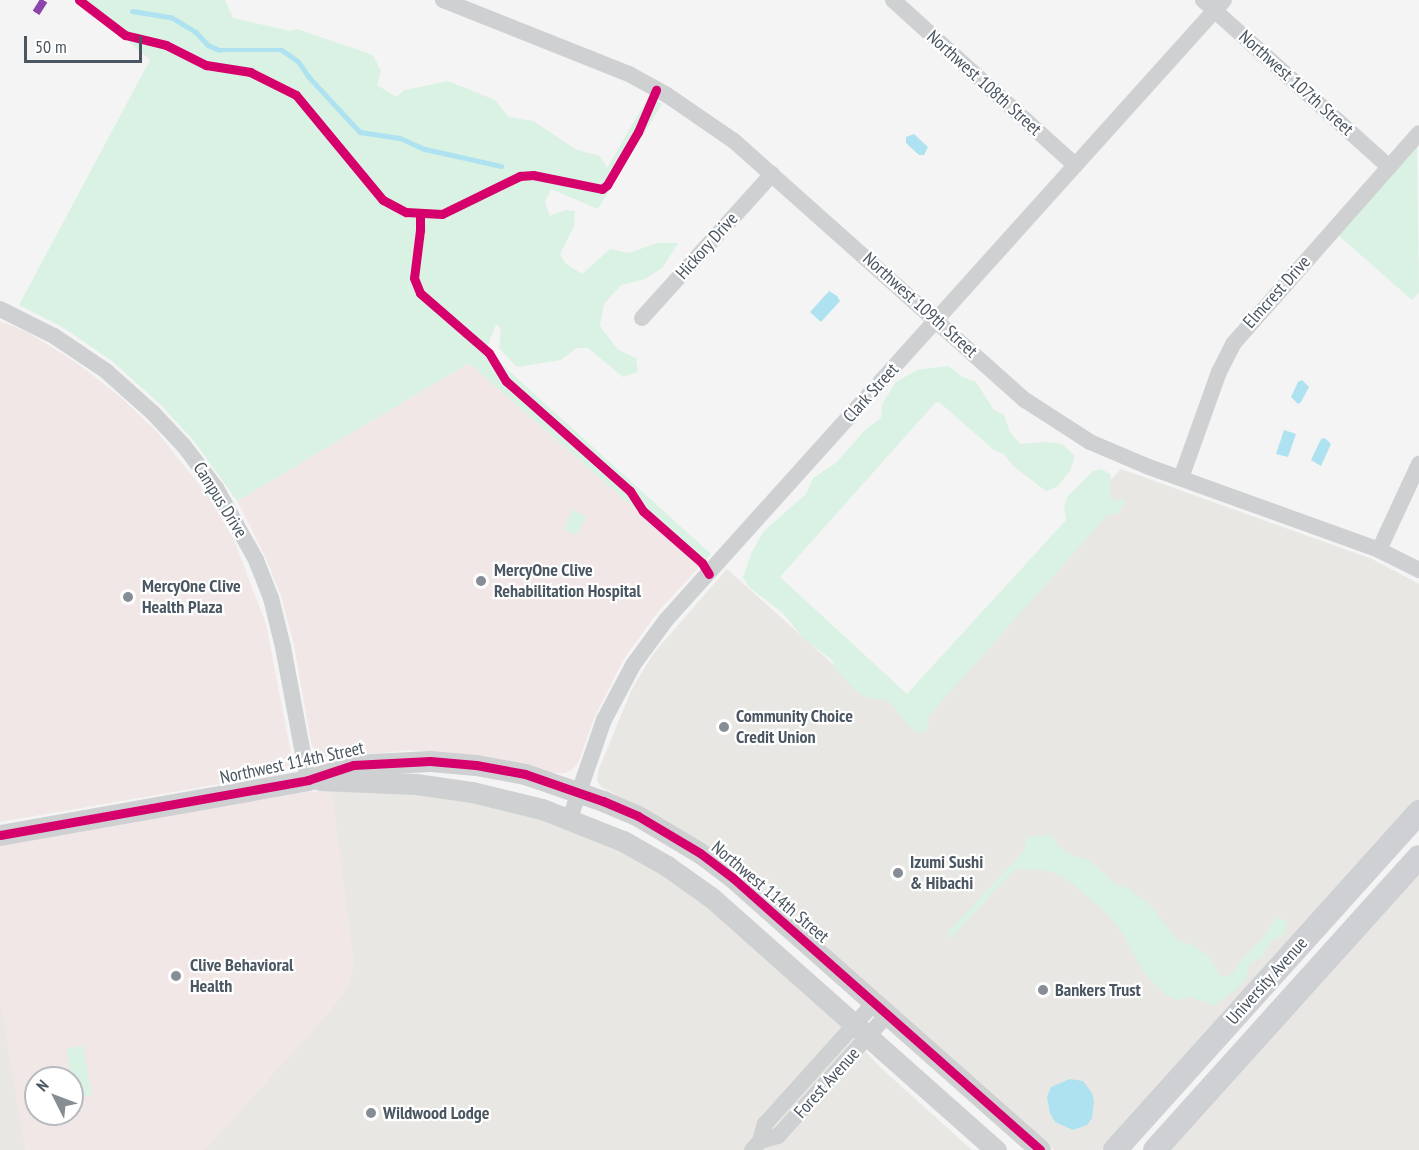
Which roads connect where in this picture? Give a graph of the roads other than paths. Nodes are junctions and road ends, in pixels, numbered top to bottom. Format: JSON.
{"nodes":[{"id":1,"x":443,"y":0,"type":"edge"},
{"id":2,"x":892,"y":0,"type":"edge"},
{"id":3,"x":1214,"y":3,"type":"edge"},
{"id":4,"x":1419,"y":133,"type":"edge"},
{"id":5,"x":1076,"y":165,"type":"junction"},
{"id":6,"x":1389,"y":166,"type":"junction"},
{"id":7,"x":772,"y":174,"type":"junction"},
{"id":8,"x":0,"y":309,"type":"edge"},
{"id":9,"x":642,"y":318,"type":"dead end"},
{"id":10,"x":937,"y":320,"type":"junction"},
{"id":11,"x":1419,"y":464,"type":"edge"},
{"id":12,"x":1181,"y":478,"type":"junction"},
{"id":13,"x":1379,"y":550,"type":"junction"},
{"id":14,"x":1419,"y":570,"type":"edge"},
{"id":15,"x":308,"y":780,"type":"junction"},
{"id":16,"x":579,"y":791,"type":"junction"},
{"id":17,"x":1419,"y":812,"type":"edge"},
{"id":18,"x":570,"y":818,"type":"junction"},
{"id":19,"x":0,"y":834,"type":"edge"},
{"id":20,"x":1419,"y":857,"type":"edge"},
{"id":21,"x":881,"y":1008,"type":"junction"},
{"id":22,"x":862,"y":1031,"type":"junction"},
{"id":23,"x":756,"y":1146,"type":"edge"},
{"id":24,"x":996,"y":1150,"type":"edge"},
{"id":25,"x":1040,"y":1150,"type":"edge"},
{"id":26,"x":1115,"y":1150,"type":"edge"},
{"id":27,"x":1155,"y":1150,"type":"edge"}],
"edges":[{"from":1,"to":7,"type":"street","name":"Northwest 109th Street"},
{"from":2,"to":5,"type":"street","name":"Northwest 108th Street"},
{"from":3,"to":5,"type":"street","name":"Clark Street"},
{"from":3,"to":6,"type":"street","name":"Northwest 107th Street"},
{"from":4,"to":6,"type":"street","name":"Elmcrest Drive"},
{"from":5,"to":10,"type":"street","name":"Clark Street"},
{"from":6,"to":12,"type":"street","name":"Elmcrest Drive"},
{"from":7,"to":9,"type":"street","name":"Hickory Drive"},
{"from":7,"to":10,"type":"street","name":"Northwest 109th Street"},
{"from":8,"to":15,"type":"street","name":"Campus Drive"},
{"from":10,"to":12,"type":"street","name":"Northwest 109th Street"},
{"from":10,"to":16,"type":"street","name":"Clark Street"},
{"from":11,"to":13,"type":"street"},
{"from":12,"to":13,"type":"street","name":"Northwest 109th Street"},
{"from":13,"to":14,"type":"street","name":"Northwest 109th Street"},
{"from":15,"to":16,"type":"street","name":"Northwest 114th Street"},
{"from":15,"to":18,"type":"street","name":"Northwest 114th Street"},
{"from":15,"to":19,"type":"street","name":"Northwest 114th Street"},
{"from":16,"to":18,"type":"street","name":"Clark Street"},
{"from":16,"to":21,"type":"street","name":"Northwest 114th Street"},
{"from":17,"to":26,"type":"main road","name":"University Avenue"},
{"from":18,"to":22,"type":"street","name":"Northwest 114th Street"},
{"from":20,"to":27,"type":"main road","name":"University Avenue"},
{"from":21,"to":22,"type":"street","name":"Forest Avenue"},
{"from":21,"to":25,"type":"street","name":"Northwest 114th Street"},
{"from":22,"to":23,"type":"street","name":"Forest Avenue"},
{"from":22,"to":24,"type":"street","name":"Northwest 114th Street"}]}
